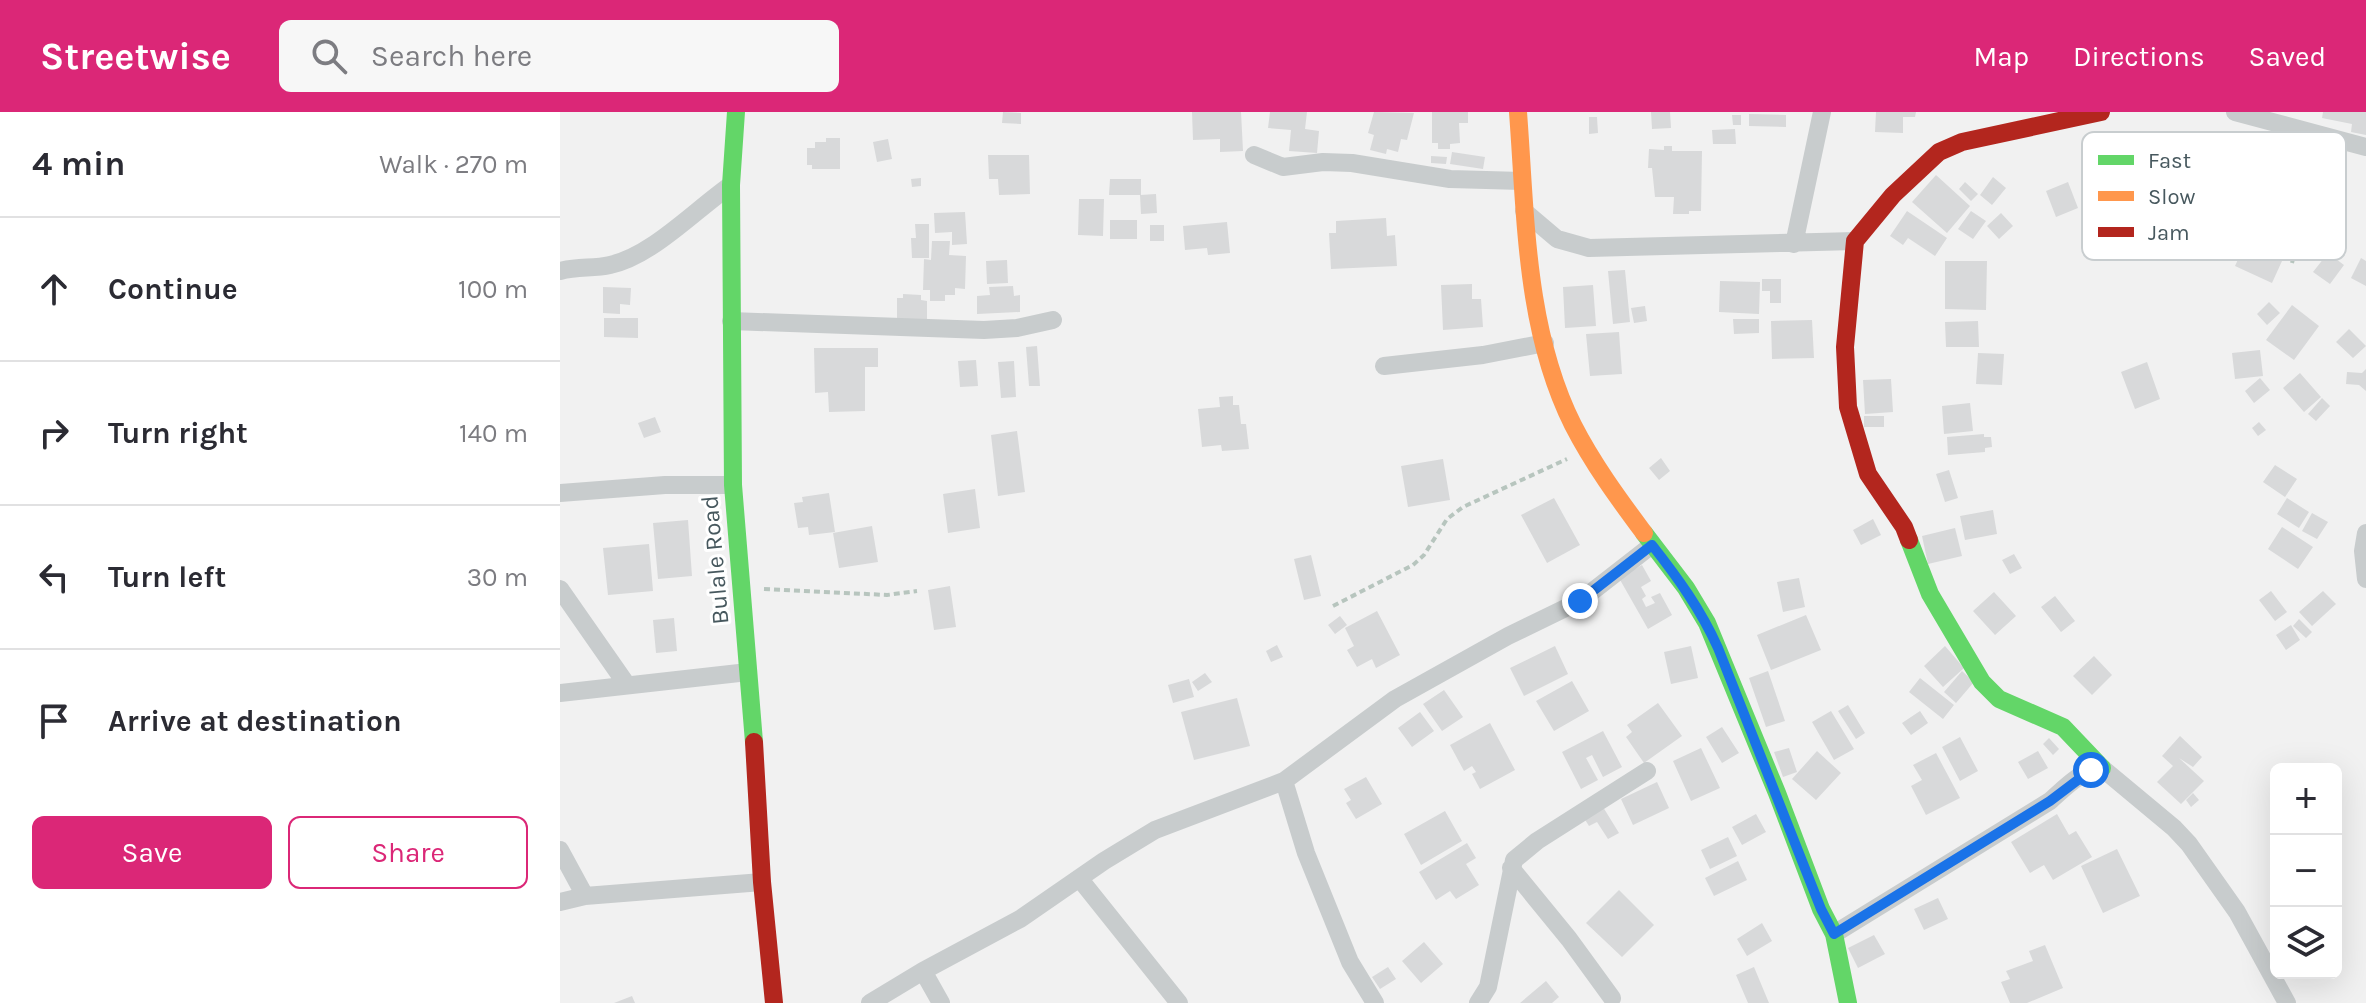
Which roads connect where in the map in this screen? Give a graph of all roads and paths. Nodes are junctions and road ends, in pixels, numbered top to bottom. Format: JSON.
{"nodes":[{"id":1,"x":736,"y":112,"type":"edge"},
{"id":2,"x":1518,"y":112,"type":"edge"},
{"id":3,"x":1822,"y":112,"type":"edge"},
{"id":4,"x":2101,"y":112,"type":"edge"},
{"id":5,"x":2235,"y":112,"type":"edge"},
{"id":6,"x":2309,"y":132,"type":"edge"},
{"id":7,"x":2346,"y":142,"type":"edge"},
{"id":8,"x":2366,"y":147,"type":"edge"},
{"id":9,"x":1254,"y":155,"type":"dead end"},
{"id":10,"x":1522,"y":181,"type":"junction"},
{"id":11,"x":731,"y":185,"type":"junction"},
{"id":12,"x":1524,"y":211,"type":"junction"},
{"id":13,"x":1855,"y":241,"type":"junction"},
{"id":14,"x":1794,"y":244,"type":"junction"},
{"id":15,"x":2293,"y":260,"type":"edge"},
{"id":16,"x":2292,"y":263,"type":"dead end"},
{"id":17,"x":560,"y":271,"type":"edge"},
{"id":18,"x":1053,"y":320,"type":"dead end"},
{"id":19,"x":731,"y":321,"type":"junction"},
{"id":20,"x":1545,"y":343,"type":"junction"},
{"id":21,"x":1384,"y":366,"type":"dead end"},
{"id":22,"x":1588,"y":450,"type":"junction"},
{"id":23,"x":733,"y":485,"type":"junction"},
{"id":24,"x":560,"y":493,"type":"edge"},
{"id":25,"x":2366,"y":533,"type":"edge"},
{"id":26,"x":1652,"y":545,"type":"junction"},
{"id":27,"x":2366,"y":579,"type":"edge"},
{"id":28,"x":742,"y":588,"type":"junction"},
{"id":29,"x":560,"y":589,"type":"edge"},
{"id":30,"x":917,"y":591,"type":"dead end"},
{"id":31,"x":1333,"y":606,"type":"dead end"},
{"id":32,"x":748,"y":672,"type":"junction"},
{"id":33,"x":627,"y":685,"type":"junction"},
{"id":34,"x":560,"y":693,"type":"edge"},
{"id":35,"x":2102,"y":768,"type":"junction"},
{"id":36,"x":1647,"y":771,"type":"dead end"},
{"id":37,"x":1284,"y":781,"type":"junction"},
{"id":38,"x":560,"y":850,"type":"edge"},
{"id":39,"x":1511,"y":868,"type":"junction"},
{"id":40,"x":1079,"y":878,"type":"junction"},
{"id":41,"x":762,"y":882,"type":"junction"},
{"id":42,"x":585,"y":896,"type":"junction"},
{"id":43,"x":560,"y":902,"type":"edge"},
{"id":44,"x":1834,"y":934,"type":"junction"},
{"id":45,"x":923,"y":971,"type":"junction"},
{"id":46,"x":1612,"y":998,"type":"dead end"},
{"id":47,"x":774,"y":1003,"type":"edge"},
{"id":48,"x":870,"y":1003,"type":"edge"},
{"id":49,"x":941,"y":1003,"type":"edge"},
{"id":50,"x":1179,"y":1003,"type":"edge"},
{"id":51,"x":1375,"y":1003,"type":"edge"},
{"id":52,"x":1478,"y":1003,"type":"edge"},
{"id":53,"x":1848,"y":1003,"type":"edge"},
{"id":54,"x":2287,"y":1003,"type":"edge"}],
"edges":[{"from":1,"to":11,"type":"street","name":"Bulale Road"},
{"from":2,"to":10,"type":"street"},
{"from":3,"to":14,"type":"street"},
{"from":4,"to":13,"type":"street"},
{"from":5,"to":6,"type":"street"},
{"from":7,"to":8,"type":"street"},
{"from":9,"to":10,"type":"street"},
{"from":10,"to":12,"type":"street"},
{"from":11,"to":17,"type":"street"},
{"from":11,"to":19,"type":"street","name":"Bulale Road"},
{"from":12,"to":14,"type":"street"},
{"from":12,"to":20,"type":"street"},
{"from":13,"to":14,"type":"street"},
{"from":13,"to":35,"type":"street"},
{"from":15,"to":16,"type":"path"},
{"from":18,"to":19,"type":"street"},
{"from":19,"to":23,"type":"street","name":"Bulale Road"},
{"from":20,"to":21,"type":"street"},
{"from":20,"to":22,"type":"street"},
{"from":22,"to":26,"type":"street"},
{"from":22,"to":31,"type":"path"},
{"from":23,"to":24,"type":"street"},
{"from":23,"to":28,"type":"street","name":"Bulale Road"},
{"from":25,"to":27,"type":"street"},
{"from":26,"to":37,"type":"street"},
{"from":26,"to":44,"type":"street"},
{"from":28,"to":30,"type":"path"},
{"from":28,"to":32,"type":"street","name":"Bulale Road"},
{"from":29,"to":33,"type":"street"},
{"from":32,"to":33,"type":"street"},
{"from":32,"to":41,"type":"street","name":"Bulale Road"},
{"from":33,"to":34,"type":"street"},
{"from":35,"to":44,"type":"street"},
{"from":35,"to":54,"type":"street"},
{"from":36,"to":39,"type":"street"},
{"from":37,"to":40,"type":"street"},
{"from":37,"to":51,"type":"street"},
{"from":38,"to":42,"type":"street"},
{"from":39,"to":46,"type":"street"},
{"from":39,"to":52,"type":"street"},
{"from":40,"to":45,"type":"street"},
{"from":40,"to":50,"type":"street"},
{"from":41,"to":42,"type":"street"},
{"from":41,"to":47,"type":"street","name":"Bulale Road"},
{"from":42,"to":43,"type":"street"},
{"from":44,"to":53,"type":"street"},
{"from":45,"to":48,"type":"street"},
{"from":45,"to":49,"type":"street"}]}
